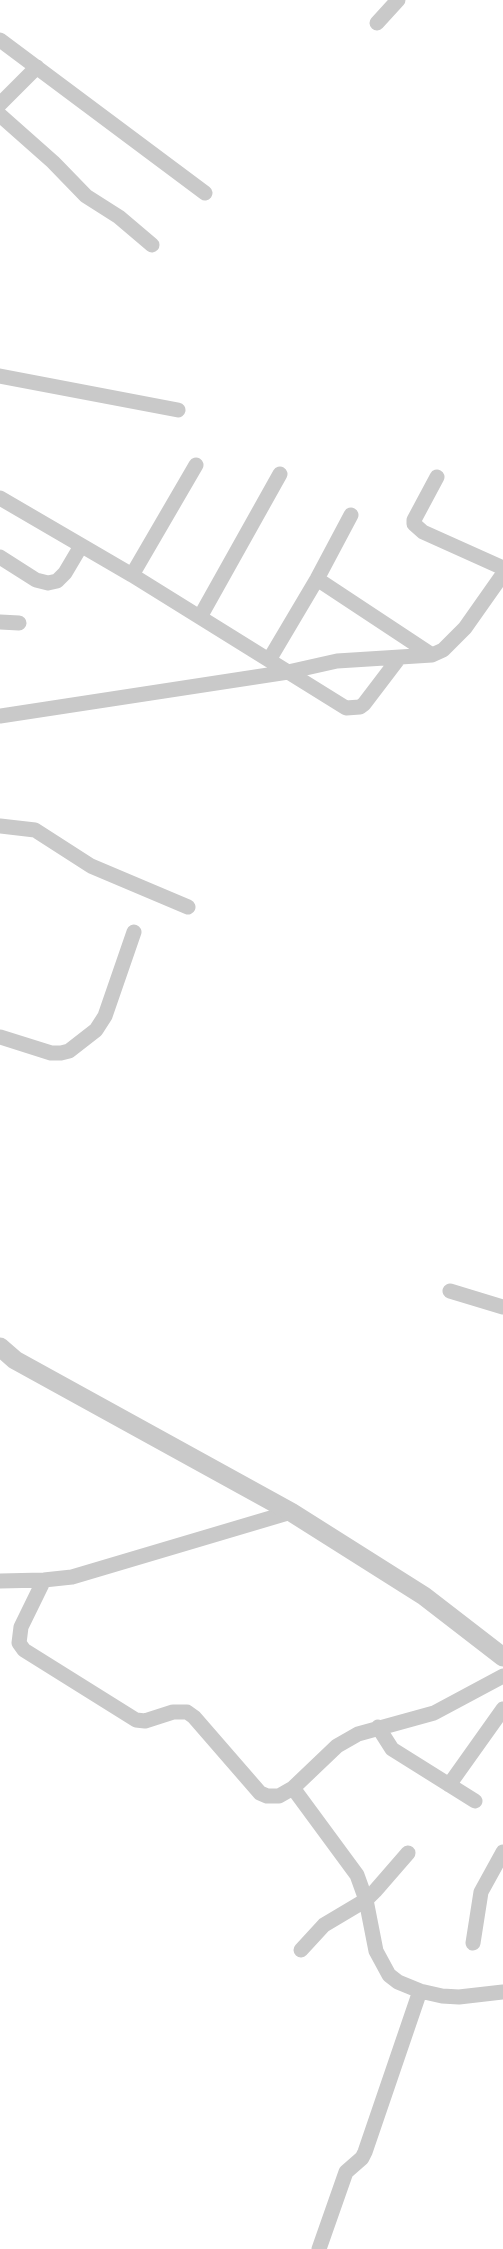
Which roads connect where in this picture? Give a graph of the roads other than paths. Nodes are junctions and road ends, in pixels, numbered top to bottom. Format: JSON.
{"nodes":[{"id":1,"x":398,"y":0,"type":"edge"},
{"id":2,"x":377,"y":24,"type":"dead end"},
{"id":3,"x":0,"y":40,"type":"edge"},
{"id":4,"x":37,"y":67,"type":"junction"},
{"id":5,"x":0,"y":104,"type":"edge"},
{"id":6,"x":0,"y":115,"type":"edge"},
{"id":7,"x":205,"y":192,"type":"dead end"},
{"id":8,"x":152,"y":245,"type":"dead end"},
{"id":9,"x":0,"y":376,"type":"edge"},
{"id":10,"x":178,"y":410,"type":"dead end"},
{"id":11,"x":196,"y":465,"type":"dead end"},
{"id":12,"x":280,"y":474,"type":"dead end"},
{"id":13,"x":437,"y":476,"type":"dead end"},
{"id":14,"x":0,"y":498,"type":"edge"},
{"id":15,"x":351,"y":515,"type":"dead end"},
{"id":16,"x":81,"y":546,"type":"junction"},
{"id":17,"x":0,"y":557,"type":"edge"},
{"id":18,"x":503,"y":568,"type":"edge"},
{"id":19,"x":503,"y":574,"type":"edge"},
{"id":20,"x":132,"y":575,"type":"junction"},
{"id":21,"x":317,"y":579,"type":"junction"},
{"id":22,"x":200,"y":617,"type":"junction"},
{"id":23,"x":0,"y":622,"type":"edge"},
{"id":24,"x":19,"y":623,"type":"dead end"},
{"id":25,"x":432,"y":655,"type":"junction"},
{"id":26,"x":399,"y":658,"type":"junction"},
{"id":27,"x":268,"y":660,"type":"junction"},
{"id":28,"x":288,"y":672,"type":"junction"},
{"id":29,"x":0,"y":716,"type":"edge"},
{"id":30,"x":0,"y":826,"type":"edge"},
{"id":31,"x":188,"y":907,"type":"dead end"},
{"id":32,"x":134,"y":932,"type":"dead end"},
{"id":33,"x":0,"y":1037,"type":"edge"},
{"id":34,"x":450,"y":1291,"type":"dead end"},
{"id":35,"x":503,"y":1307,"type":"edge"},
{"id":36,"x":0,"y":1348,"type":"edge"},
{"id":37,"x":291,"y":1512,"type":"junction"},
{"id":38,"x":44,"y":1580,"type":"junction"},
{"id":39,"x":0,"y":1581,"type":"edge"},
{"id":40,"x":503,"y":1657,"type":"edge"},
{"id":41,"x":503,"y":1676,"type":"edge"},
{"id":42,"x":503,"y":1709,"type":"edge"},
{"id":43,"x":378,"y":1727,"type":"junction"},
{"id":44,"x":449,"y":1785,"type":"junction"},
{"id":45,"x":293,"y":1788,"type":"junction"},
{"id":46,"x":475,"y":1801,"type":"dead end"},
{"id":47,"x":503,"y":1852,"type":"edge"},
{"id":48,"x":408,"y":1853,"type":"dead end"},
{"id":49,"x":366,"y":1900,"type":"junction"},
{"id":50,"x":473,"y":1943,"type":"dead end"},
{"id":51,"x":301,"y":1950,"type":"dead end"},
{"id":52,"x":420,"y":1991,"type":"junction"},
{"id":53,"x":503,"y":1992,"type":"edge"},
{"id":54,"x":319,"y":2249,"type":"edge"}],
"edges":[{"from":1,"to":2,"type":"street"},
{"from":3,"to":4,"type":"street"},
{"from":4,"to":5,"type":"street"},
{"from":4,"to":7,"type":"street"},
{"from":6,"to":8,"type":"street"},
{"from":9,"to":10,"type":"street"},
{"from":11,"to":20,"type":"street"},
{"from":12,"to":22,"type":"street"},
{"from":13,"to":18,"type":"street"},
{"from":14,"to":16,"type":"street"},
{"from":15,"to":21,"type":"street"},
{"from":16,"to":17,"type":"street"},
{"from":16,"to":20,"type":"street"},
{"from":19,"to":25,"type":"street"},
{"from":20,"to":22,"type":"street"},
{"from":21,"to":25,"type":"street"},
{"from":21,"to":27,"type":"street"},
{"from":22,"to":27,"type":"street"},
{"from":23,"to":24,"type":"street"},
{"from":25,"to":26,"type":"street"},
{"from":26,"to":28,"type":"street"},
{"from":26,"to":28,"type":"street"},
{"from":27,"to":28,"type":"street"},
{"from":28,"to":29,"type":"street"},
{"from":30,"to":31,"type":"street"},
{"from":32,"to":33,"type":"street"},
{"from":34,"to":35,"type":"street"},
{"from":36,"to":37,"type":"street"},
{"from":37,"to":38,"type":"street"},
{"from":37,"to":40,"type":"street"},
{"from":38,"to":39,"type":"street"},
{"from":38,"to":45,"type":"street"},
{"from":41,"to":43,"type":"street"},
{"from":42,"to":44,"type":"street"},
{"from":43,"to":44,"type":"street"},
{"from":43,"to":45,"type":"street"},
{"from":44,"to":46,"type":"street"},
{"from":45,"to":49,"type":"street"},
{"from":47,"to":50,"type":"street"},
{"from":48,"to":49,"type":"street"},
{"from":49,"to":51,"type":"street"},
{"from":49,"to":52,"type":"street"},
{"from":52,"to":53,"type":"street"},
{"from":52,"to":54,"type":"street"}]}
